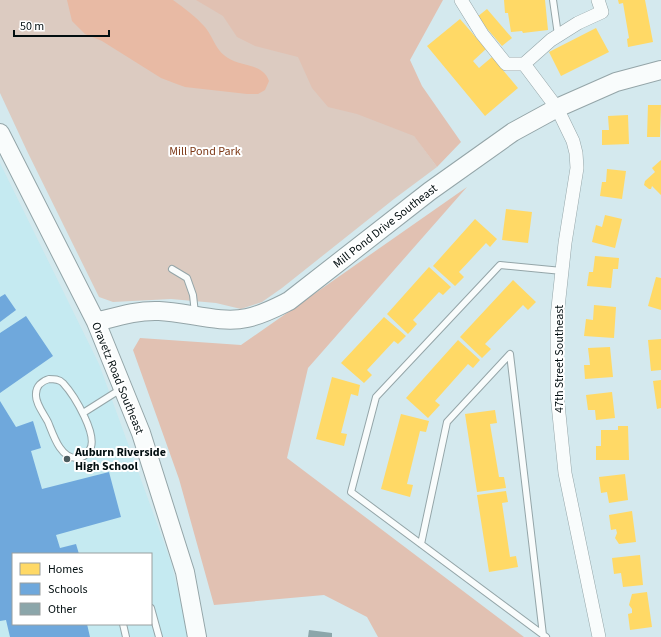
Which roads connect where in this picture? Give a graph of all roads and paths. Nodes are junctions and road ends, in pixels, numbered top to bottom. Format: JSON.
{"nodes":[{"id":1,"x":461,"y":0,"type":"edge"},
{"id":2,"x":553,"y":0,"type":"edge"},
{"id":3,"x":598,"y":0,"type":"edge"},
{"id":4,"x":558,"y":35,"type":"junction"},
{"id":5,"x":524,"y":64,"type":"junction"},
{"id":6,"x":661,"y":70,"type":"edge"},
{"id":7,"x":557,"y":108,"type":"junction"},
{"id":8,"x":0,"y":133,"type":"edge"},
{"id":9,"x":172,"y":269,"type":"dead end"},
{"id":10,"x":562,"y":271,"type":"junction"},
{"id":11,"x":195,"y":315,"type":"junction"},
{"id":12,"x":96,"y":322,"type":"junction"},
{"id":13,"x":122,"y":388,"type":"junction"},
{"id":14,"x":83,"y":413,"type":"junction"},
{"id":15,"x":421,"y":544,"type":"junction"},
{"id":16,"x":152,"y":612,"type":"edge"},
{"id":17,"x":123,"y":625,"type":"edge"},
{"id":18,"x":544,"y":636,"type":"edge"},
{"id":19,"x":126,"y":637,"type":"edge"},
{"id":20,"x":159,"y":637,"type":"edge"},
{"id":21,"x":197,"y":637,"type":"edge"},
{"id":22,"x":599,"y":637,"type":"edge"}],
"edges":[{"from":1,"to":5,"type":"street"},
{"from":2,"to":4,"type":"lane"},
{"from":3,"to":4,"type":"street"},
{"from":4,"to":5,"type":"street"},
{"from":5,"to":7,"type":"street","name":"47th Street Southeast"},
{"from":6,"to":7,"type":"street","name":"Mill Pond Drive Southeast"},
{"from":7,"to":10,"type":"street","name":"47th Street Southeast"},
{"from":7,"to":11,"type":"street","name":"Mill Pond Drive Southeast"},
{"from":8,"to":12,"type":"street","name":"Oravetz Road Southeast"},
{"from":9,"to":11,"type":"lane"},
{"from":10,"to":15,"type":"lane"},
{"from":10,"to":22,"type":"street","name":"47th Street Southeast"},
{"from":11,"to":12,"type":"street","name":"Mill Pond Drive Southeast"},
{"from":12,"to":13,"type":"street","name":"Oravetz Road Southeast"},
{"from":13,"to":14,"type":"lane"},
{"from":13,"to":21,"type":"street","name":"Oravetz Road Southeast"},
{"from":14,"to":14,"type":"lane"},
{"from":15,"to":18,"type":"lane"},
{"from":15,"to":18,"type":"lane"},
{"from":16,"to":20,"type":"lane"},
{"from":17,"to":19,"type":"lane"}]}
